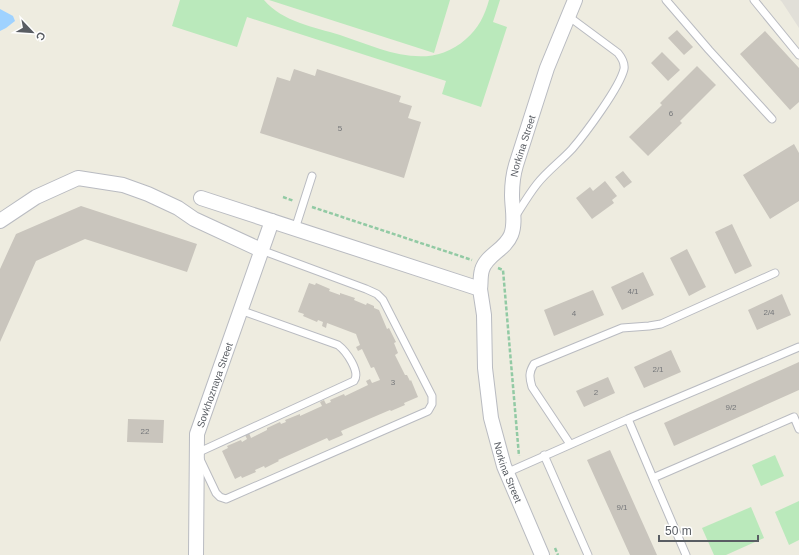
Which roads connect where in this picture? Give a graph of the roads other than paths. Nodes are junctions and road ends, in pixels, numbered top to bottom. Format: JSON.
{"nodes":[{"id":1,"x":575,"y":0,"type":"edge"},
{"id":2,"x":666,"y":0,"type":"edge"},
{"id":3,"x":754,"y":0,"type":"edge"},
{"id":4,"x":568,"y":16,"type":"junction"},
{"id":5,"x":799,"y":55,"type":"edge"},
{"id":6,"x":772,"y":119,"type":"dead end"},
{"id":7,"x":312,"y":176,"type":"dead end"},
{"id":8,"x":201,"y":198,"type":"dead end"},
{"id":9,"x":0,"y":221,"type":"edge"},
{"id":10,"x":272,"y":221,"type":"junction"},
{"id":11,"x":513,"y":221,"type":"junction"},
{"id":12,"x":295,"y":229,"type":"junction"},
{"id":13,"x":261,"y":250,"type":"junction"},
{"id":14,"x":775,"y":273,"type":"dead end"},
{"id":15,"x":480,"y":289,"type":"junction"},
{"id":16,"x":240,"y":310,"type":"junction"},
{"id":17,"x":799,"y":347,"type":"edge"},
{"id":18,"x":796,"y":416,"type":"edge"},
{"id":19,"x":628,"y":419,"type":"junction"},
{"id":20,"x":799,"y":429,"type":"edge"},
{"id":21,"x":570,"y":444,"type":"junction"},
{"id":22,"x":198,"y":453,"type":"junction"},
{"id":23,"x":544,"y":455,"type":"junction"},
{"id":24,"x":506,"y":473,"type":"junction"},
{"id":25,"x":653,"y":478,"type":"junction"},
{"id":26,"x":196,"y":555,"type":"edge"},
{"id":27,"x":542,"y":555,"type":"edge"},
{"id":28,"x":588,"y":555,"type":"edge"},
{"id":29,"x":686,"y":555,"type":"edge"}],
"edges":[{"from":1,"to":4,"type":"street","name":"Norkina Street"},
{"from":2,"to":6,"type":"lane"},
{"from":3,"to":5,"type":"lane"},
{"from":4,"to":11,"type":"street","name":"Norkina Street"},
{"from":4,"to":11,"type":"lane"},
{"from":7,"to":12,"type":"lane"},
{"from":8,"to":10,"type":"street"},
{"from":9,"to":13,"type":"street"},
{"from":10,"to":12,"type":"street"},
{"from":10,"to":13,"type":"street","name":"Sovkhoznaya Street"},
{"from":11,"to":15,"type":"street","name":"Norkina Street"},
{"from":12,"to":15,"type":"street"},
{"from":13,"to":16,"type":"street","name":"Sovkhoznaya Street"},
{"from":13,"to":22,"type":"lane"},
{"from":14,"to":21,"type":"lane"},
{"from":15,"to":24,"type":"street","name":"Norkina Street"},
{"from":16,"to":22,"type":"street","name":"Sovkhoznaya Street"},
{"from":16,"to":22,"type":"lane"},
{"from":17,"to":19,"type":"lane"},
{"from":18,"to":20,"type":"lane"},
{"from":18,"to":25,"type":"lane"},
{"from":19,"to":21,"type":"lane"},
{"from":19,"to":25,"type":"lane"},
{"from":21,"to":23,"type":"lane"},
{"from":22,"to":26,"type":"street","name":"Sovkhoznaya Street"},
{"from":23,"to":24,"type":"lane"},
{"from":23,"to":28,"type":"lane"},
{"from":24,"to":27,"type":"street","name":"Norkina Street"},
{"from":25,"to":29,"type":"lane"}]}
